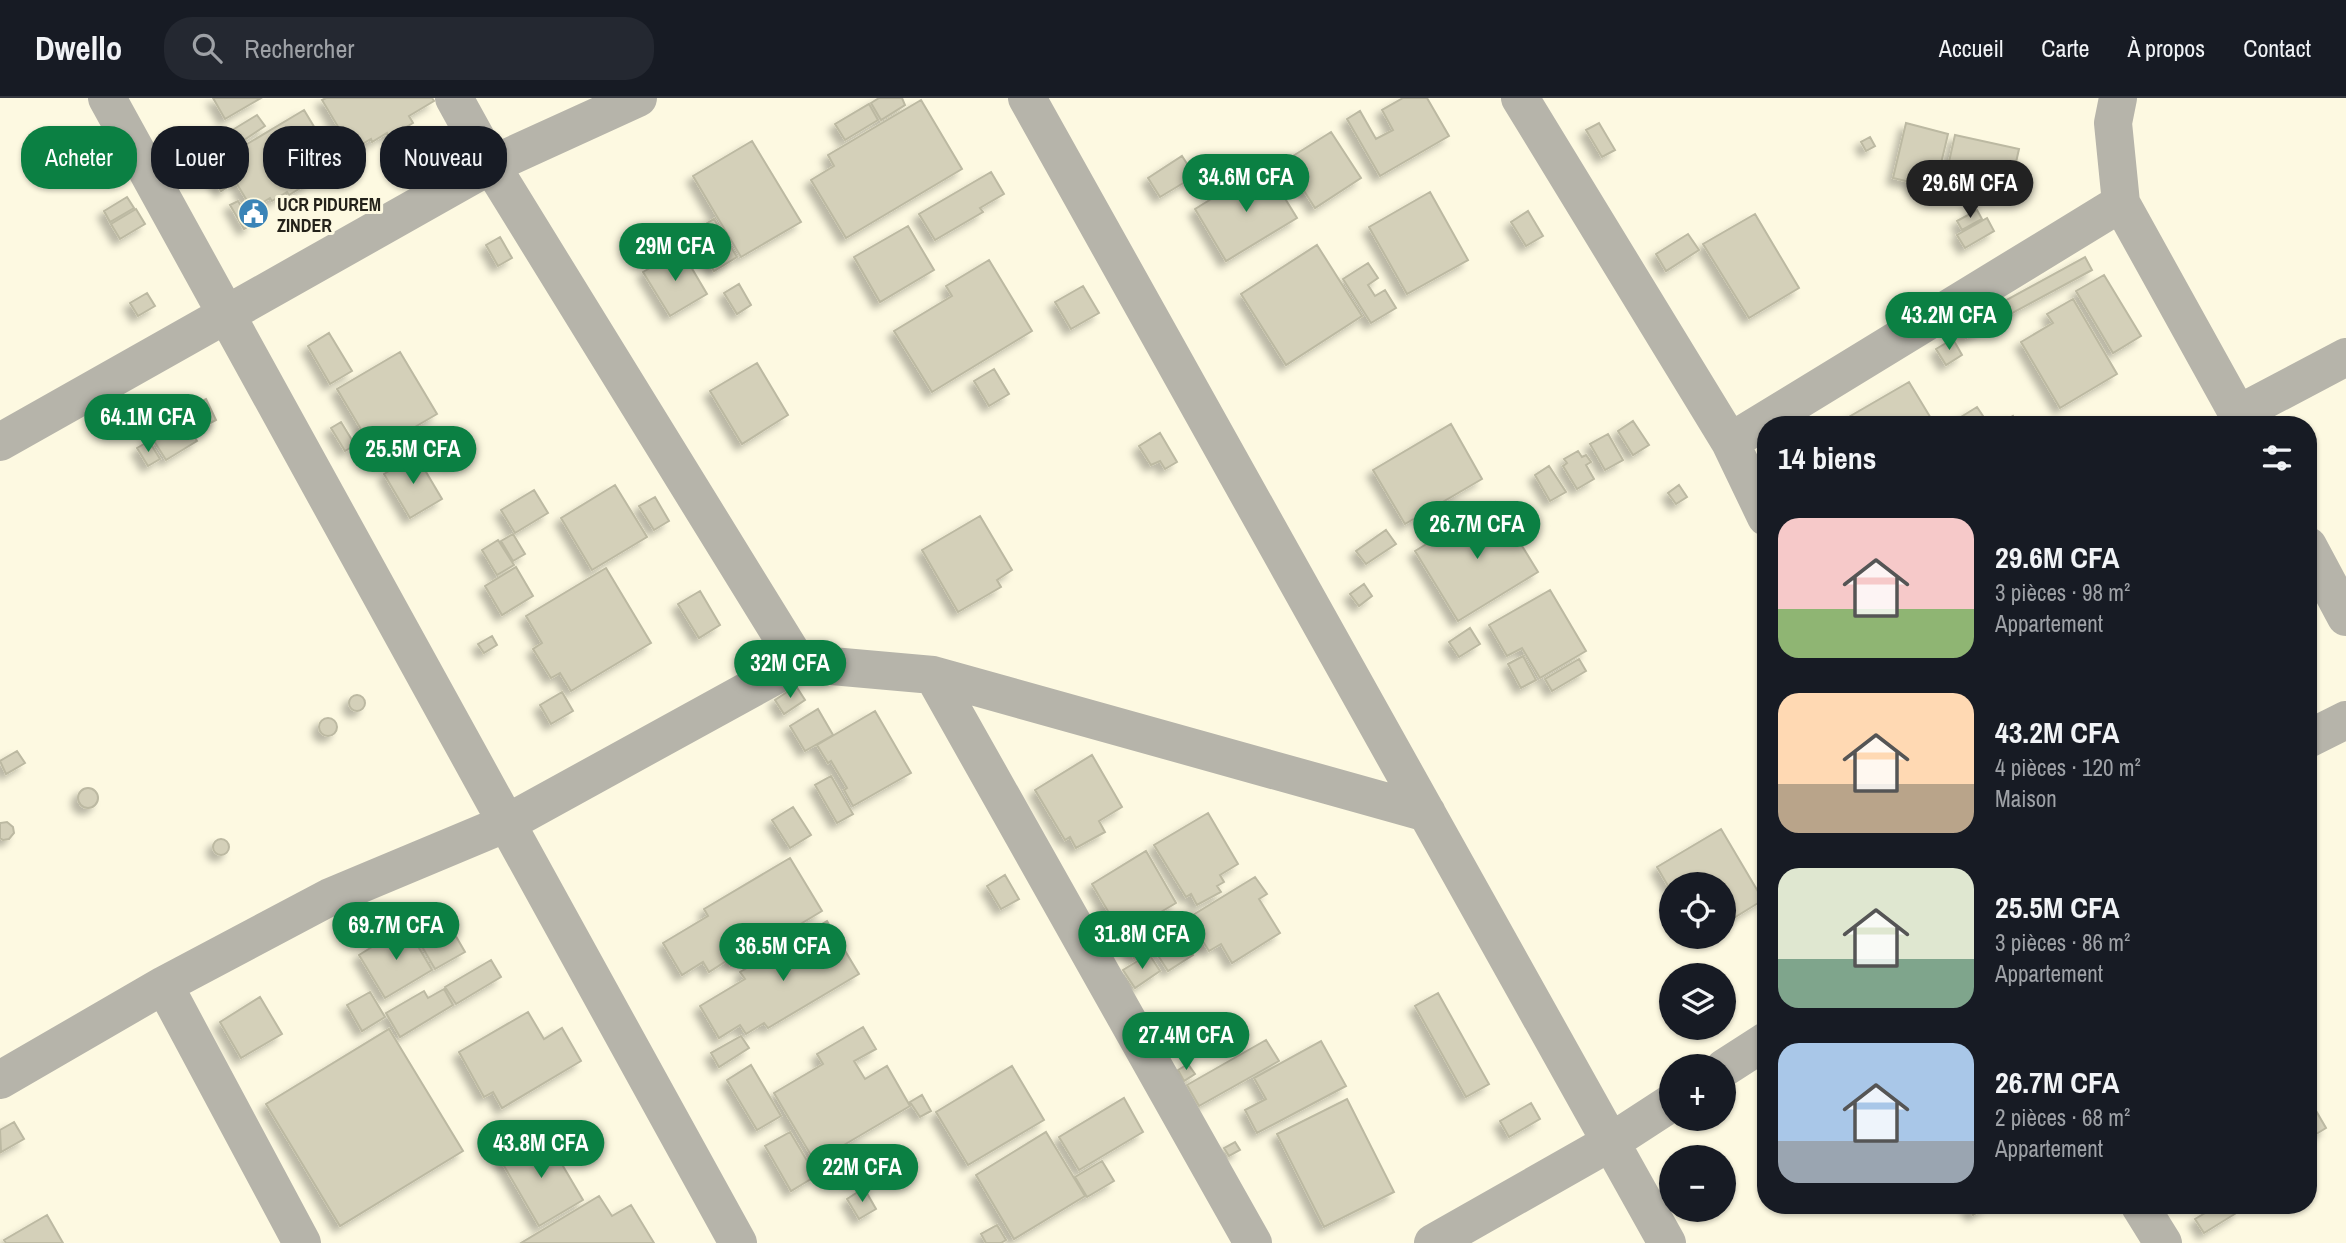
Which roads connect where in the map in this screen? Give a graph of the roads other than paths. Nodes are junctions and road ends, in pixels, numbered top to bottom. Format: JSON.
{"nodes":[{"id":1,"x":107,"y":98,"type":"edge"},
{"id":2,"x":454,"y":98,"type":"edge"},
{"id":3,"x":638,"y":98,"type":"edge"},
{"id":4,"x":1027,"y":98,"type":"edge"},
{"id":5,"x":1520,"y":98,"type":"edge"},
{"id":6,"x":2118,"y":98,"type":"edge"},
{"id":7,"x":469,"y":126,"type":"edge"},
{"id":8,"x":507,"y":158,"type":"edge"},
{"id":9,"x":449,"y":189,"type":"edge"},
{"id":10,"x":506,"y":189,"type":"edge"},
{"id":11,"x":2121,"y":203,"type":"junction"},
{"id":12,"x":225,"y":316,"type":"junction"},
{"id":13,"x":2346,"y":357,"type":"edge"},
{"id":14,"x":1773,"y":416,"type":"edge"},
{"id":15,"x":2239,"y":416,"type":"edge"},
{"id":16,"x":2248,"y":416,"type":"edge"},
{"id":17,"x":1757,"y":425,"type":"edge"},
{"id":18,"x":0,"y":442,"type":"edge"},
{"id":19,"x":1730,"y":442,"type":"junction"},
{"id":20,"x":1757,"y":498,"type":"edge"},
{"id":21,"x":2317,"y":563,"type":"edge"},
{"id":22,"x":2346,"y":617,"type":"edge"},
{"id":23,"x":798,"y":663,"type":"junction"},
{"id":24,"x":933,"y":675,"type":"junction"},
{"id":25,"x":2346,"y":720,"type":"edge"},
{"id":26,"x":2317,"y":735,"type":"edge"},
{"id":27,"x":1427,"y":813,"type":"junction"},
{"id":28,"x":507,"y":822,"type":"junction"},
{"id":29,"x":164,"y":985,"type":"junction"},
{"id":30,"x":1757,"y":1047,"type":"edge"},
{"id":31,"x":1736,"y":1060,"type":"edge"},
{"id":32,"x":0,"y":1080,"type":"edge"},
{"id":33,"x":1659,"y":1111,"type":"edge"},
{"id":34,"x":1611,"y":1142,"type":"junction"},
{"id":35,"x":2145,"y":1214,"type":"edge"},
{"id":36,"x":302,"y":1243,"type":"edge"},
{"id":37,"x":738,"y":1243,"type":"edge"},
{"id":38,"x":1253,"y":1243,"type":"edge"},
{"id":39,"x":1433,"y":1243,"type":"edge"},
{"id":40,"x":1667,"y":1243,"type":"edge"},
{"id":41,"x":2163,"y":1243,"type":"edge"}],
"edges":[{"from":1,"to":12,"type":"street"},
{"from":2,"to":7,"type":"street"},
{"from":3,"to":8,"type":"street"},
{"from":4,"to":27,"type":"street"},
{"from":5,"to":19,"type":"street"},
{"from":6,"to":11,"type":"street"},
{"from":9,"to":12,"type":"street"},
{"from":10,"to":23,"type":"street"},
{"from":11,"to":14,"type":"street"},
{"from":11,"to":15,"type":"street"},
{"from":12,"to":18,"type":"street"},
{"from":12,"to":28,"type":"street"},
{"from":13,"to":16,"type":"street"},
{"from":17,"to":19,"type":"street"},
{"from":19,"to":20,"type":"street"},
{"from":21,"to":22,"type":"street"},
{"from":23,"to":24,"type":"street"},
{"from":23,"to":28,"type":"street"},
{"from":24,"to":27,"type":"street"},
{"from":24,"to":38,"type":"street"},
{"from":25,"to":26,"type":"street"},
{"from":27,"to":34,"type":"street"},
{"from":28,"to":29,"type":"street"},
{"from":28,"to":37,"type":"street"},
{"from":29,"to":32,"type":"street"},
{"from":29,"to":36,"type":"street"},
{"from":30,"to":31,"type":"street"},
{"from":33,"to":34,"type":"street"},
{"from":34,"to":39,"type":"street"},
{"from":34,"to":40,"type":"street"},
{"from":35,"to":41,"type":"street"}]}
